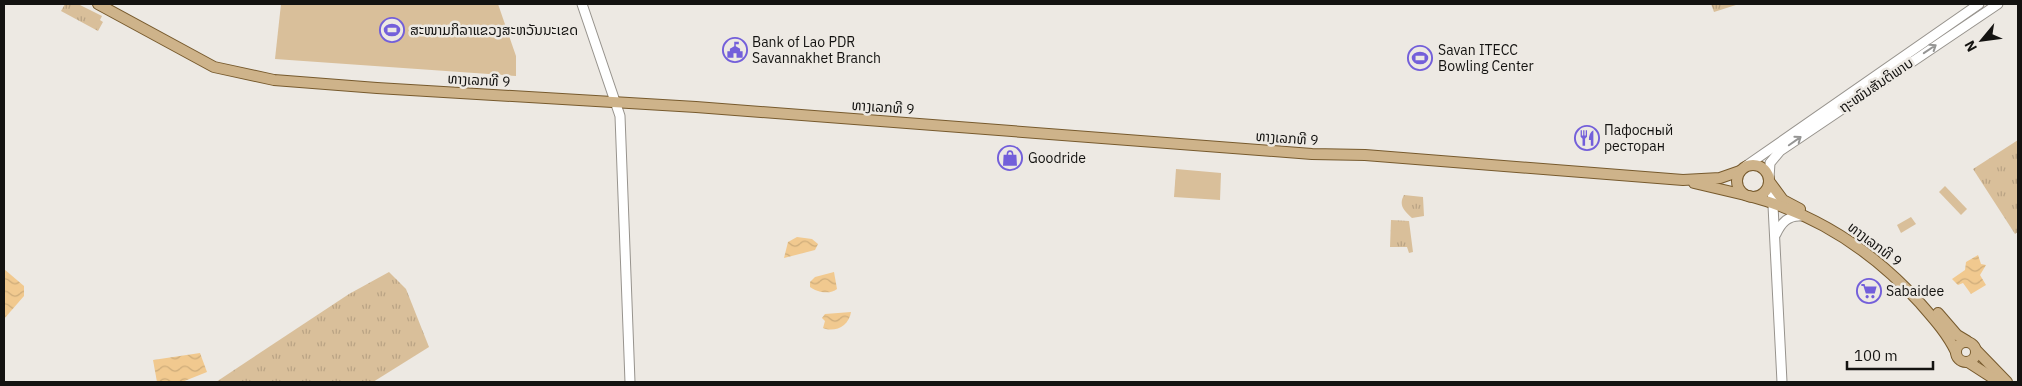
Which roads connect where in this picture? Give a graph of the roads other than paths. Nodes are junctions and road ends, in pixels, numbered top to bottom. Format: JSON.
{"nodes":[{"id":1,"x":98,"y":4,"type":"edge"},
{"id":2,"x":582,"y":4,"type":"edge"},
{"id":3,"x":1979,"y":4,"type":"edge"},
{"id":4,"x":1998,"y":4,"type":"edge"},
{"id":5,"x":616,"y":102,"type":"junction"},
{"id":6,"x":1743,"y":168,"type":"junction"},
{"id":7,"x":1683,"y":180,"type":"junction"},
{"id":8,"x":1770,"y":181,"type":"junction"},
{"id":9,"x":1748,"y":196,"type":"junction"},
{"id":10,"x":1774,"y":204,"type":"junction"},
{"id":11,"x":1802,"y":216,"type":"junction"},
{"id":12,"x":1824,"y":223,"type":"junction"},
{"id":13,"x":1775,"y":237,"type":"junction"},
{"id":14,"x":1967,"y":341,"type":"junction"},
{"id":15,"x":1956,"y":352,"type":"junction"},
{"id":16,"x":1977,"y":352,"type":"junction"},
{"id":17,"x":1968,"y":362,"type":"junction"},
{"id":18,"x":630,"y":382,"type":"edge"},
{"id":19,"x":1782,"y":382,"type":"edge"},
{"id":20,"x":1998,"y":382,"type":"edge"},
{"id":21,"x":2007,"y":382,"type":"edge"}],
"edges":[{"from":1,"to":5,"type":"main road","name":"ທາງເລກທີ 9"},
{"from":2,"to":5,"type":"street"},
{"from":3,"to":6,"type":"street","name":"ຖະໜົນສັນຕິພາບ"},
{"from":8,"to":4,"type":"street","name":"ຖະໜົນສັນຕິພາບ","one_way":true},
{"from":5,"to":7,"type":"main road","name":"ທາງເລກທີ 9"},
{"from":5,"to":18,"type":"street"},
{"from":6,"to":7,"type":"main road","name":"ທາງເລກທີ 9"},
{"from":6,"to":8,"type":"main road","name":"ທາງເລກທີ 9"},
{"from":6,"to":9,"type":"main road"},
{"from":7,"to":9,"type":"main road","name":"ທາງເລກທີ 9"},
{"from":8,"to":9,"type":"main road"},
{"from":8,"to":10,"type":"street"},
{"from":8,"to":12,"type":"main road","name":"ທາງເລກທີ 9"},
{"from":9,"to":10,"type":"main road","name":"ທາງເລກທີ 9"},
{"from":10,"to":11,"type":"main road","name":"ທາງເລກທີ 9"},
{"from":10,"to":13,"type":"street"},
{"from":11,"to":12,"type":"main road","name":"ທາງເລກທີ 9"},
{"from":11,"to":13,"type":"street"},
{"from":12,"to":14,"type":"main road","name":"ທາງເລກທີ 9"},
{"from":12,"to":15,"type":"main road","name":"ທາງເລກທີ 9"},
{"from":13,"to":19,"type":"street"},
{"from":14,"to":15,"type":"main road"},
{"from":14,"to":16,"type":"main road"},
{"from":15,"to":17,"type":"main road"},
{"from":16,"to":17,"type":"main road"},
{"from":16,"to":21,"type":"main road"},
{"from":17,"to":20,"type":"main road"}]}
